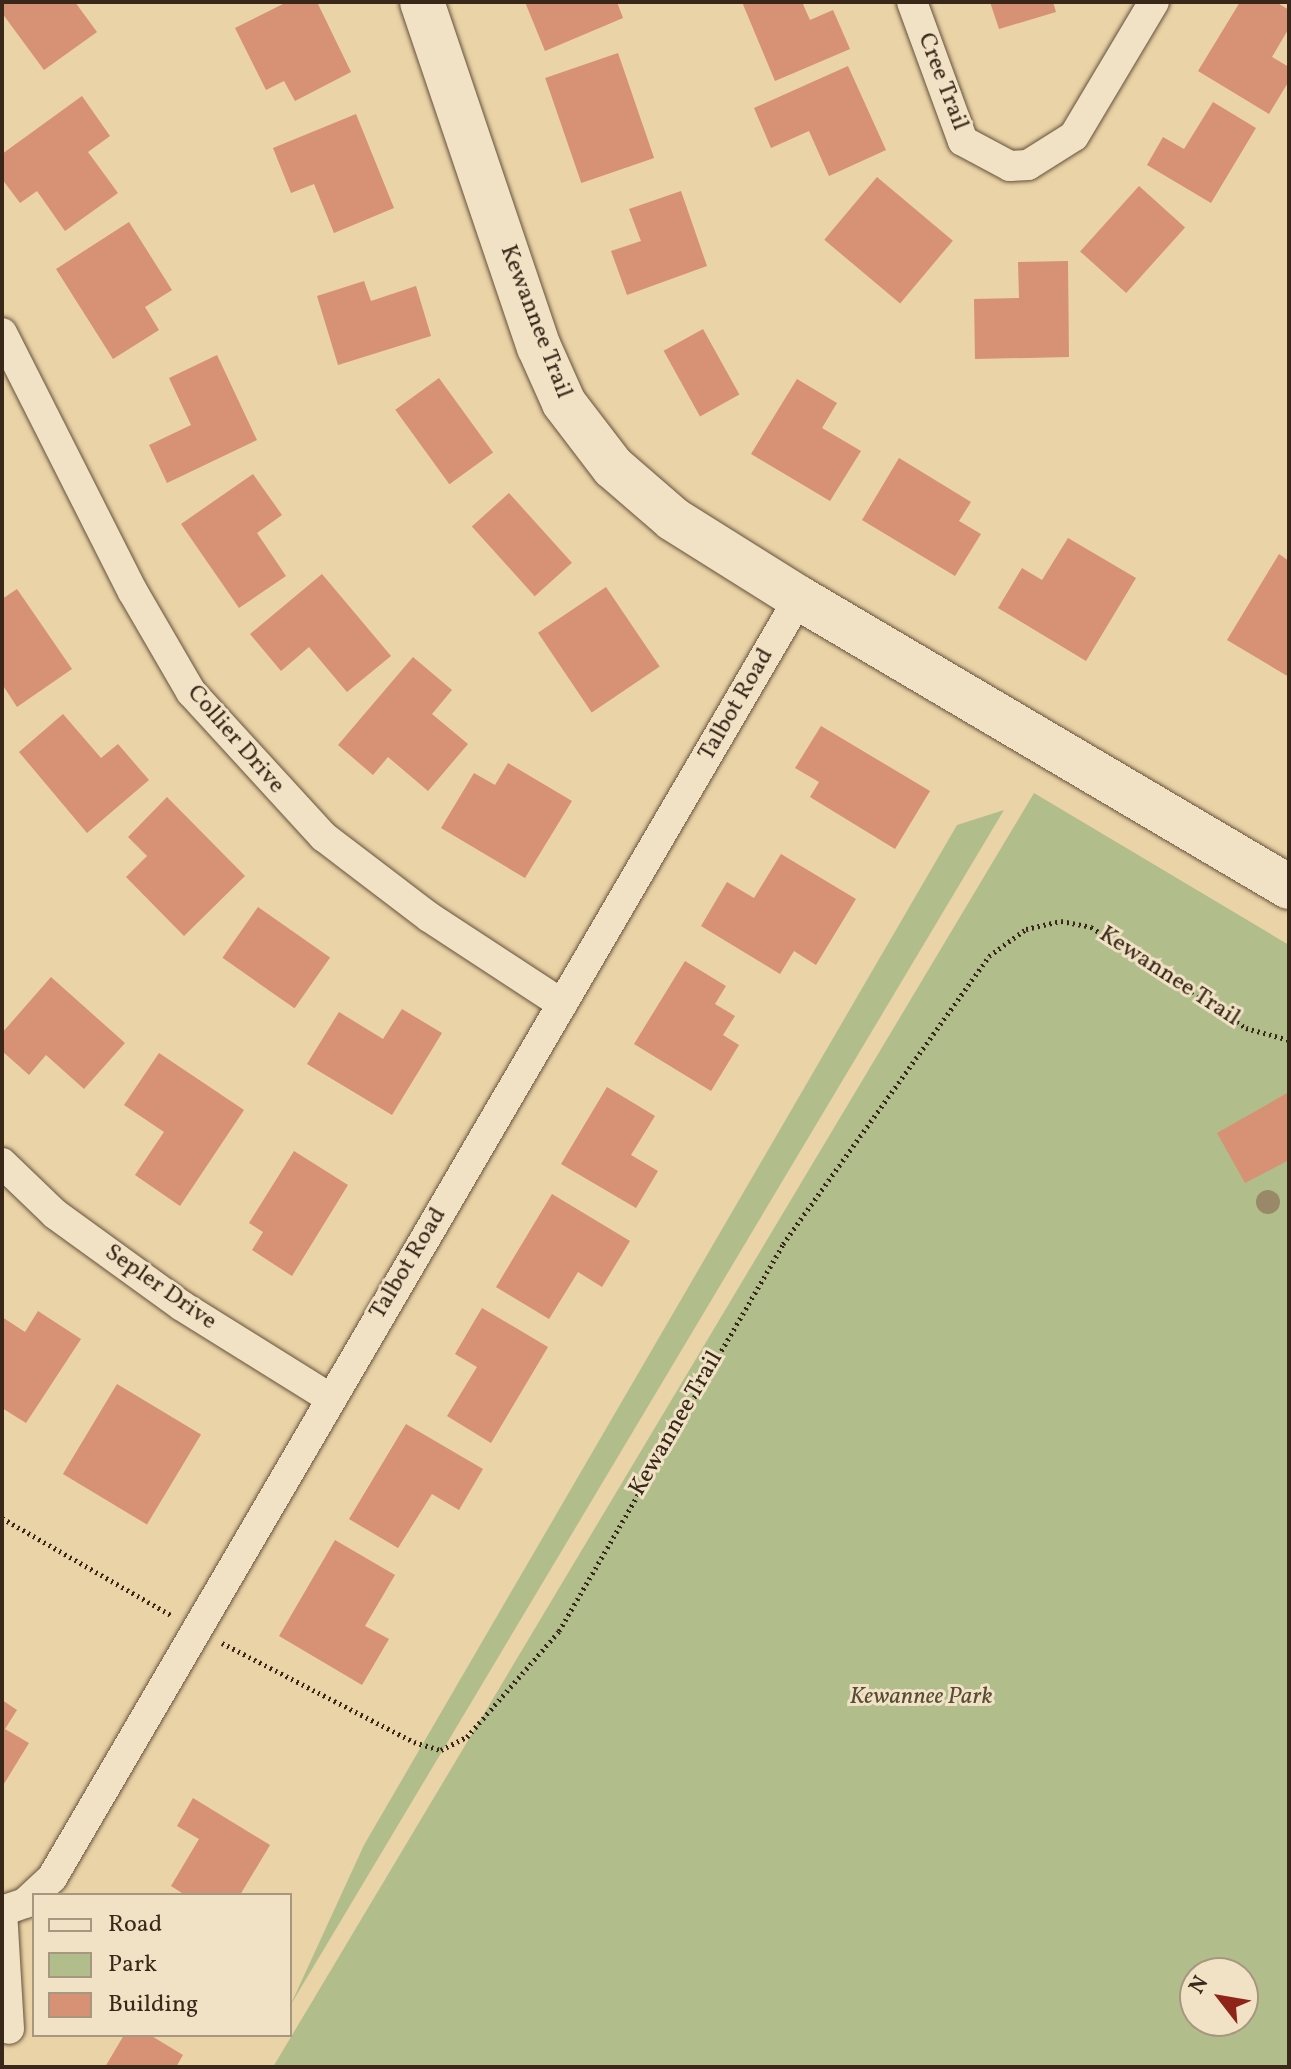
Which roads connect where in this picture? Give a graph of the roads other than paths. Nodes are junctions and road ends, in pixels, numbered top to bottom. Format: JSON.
{"nodes":[{"id":1,"x":422,"y":2,"type":"edge"},
{"id":2,"x":912,"y":2,"type":"edge"},
{"id":3,"x":1154,"y":2,"type":"edge"},
{"id":4,"x":2,"y":333,"type":"edge"},
{"id":5,"x":799,"y":598,"type":"junction"},
{"id":6,"x":1289,"y":887,"type":"edge"},
{"id":7,"x":562,"y":1004,"type":"junction"},
{"id":8,"x":2,"y":1163,"type":"edge"},
{"id":9,"x":330,"y":1398,"type":"junction"},
{"id":10,"x":36,"y":1893,"type":"edge"},
{"id":11,"x":32,"y":1897,"type":"edge"},
{"id":12,"x":2,"y":1911,"type":"edge"},
{"id":13,"x":9,"y":2029,"type":"dead end"}],
"edges":[{"from":1,"to":5,"type":"street","name":"Kewannee Trail"},
{"from":2,"to":3,"type":"street","name":"Cree Trail"},
{"from":4,"to":7,"type":"street","name":"Collier Drive"},
{"from":5,"to":6,"type":"street","name":"Kewannee Trail"},
{"from":5,"to":7,"type":"street","name":"Talbot Road"},
{"from":7,"to":9,"type":"street","name":"Talbot Road"},
{"from":8,"to":9,"type":"street","name":"Sepler Drive"},
{"from":9,"to":10,"type":"street","name":"Talbot Road"},
{"from":11,"to":12,"type":"street","name":"Talbot Road"},
{"from":12,"to":13,"type":"street"}]}
